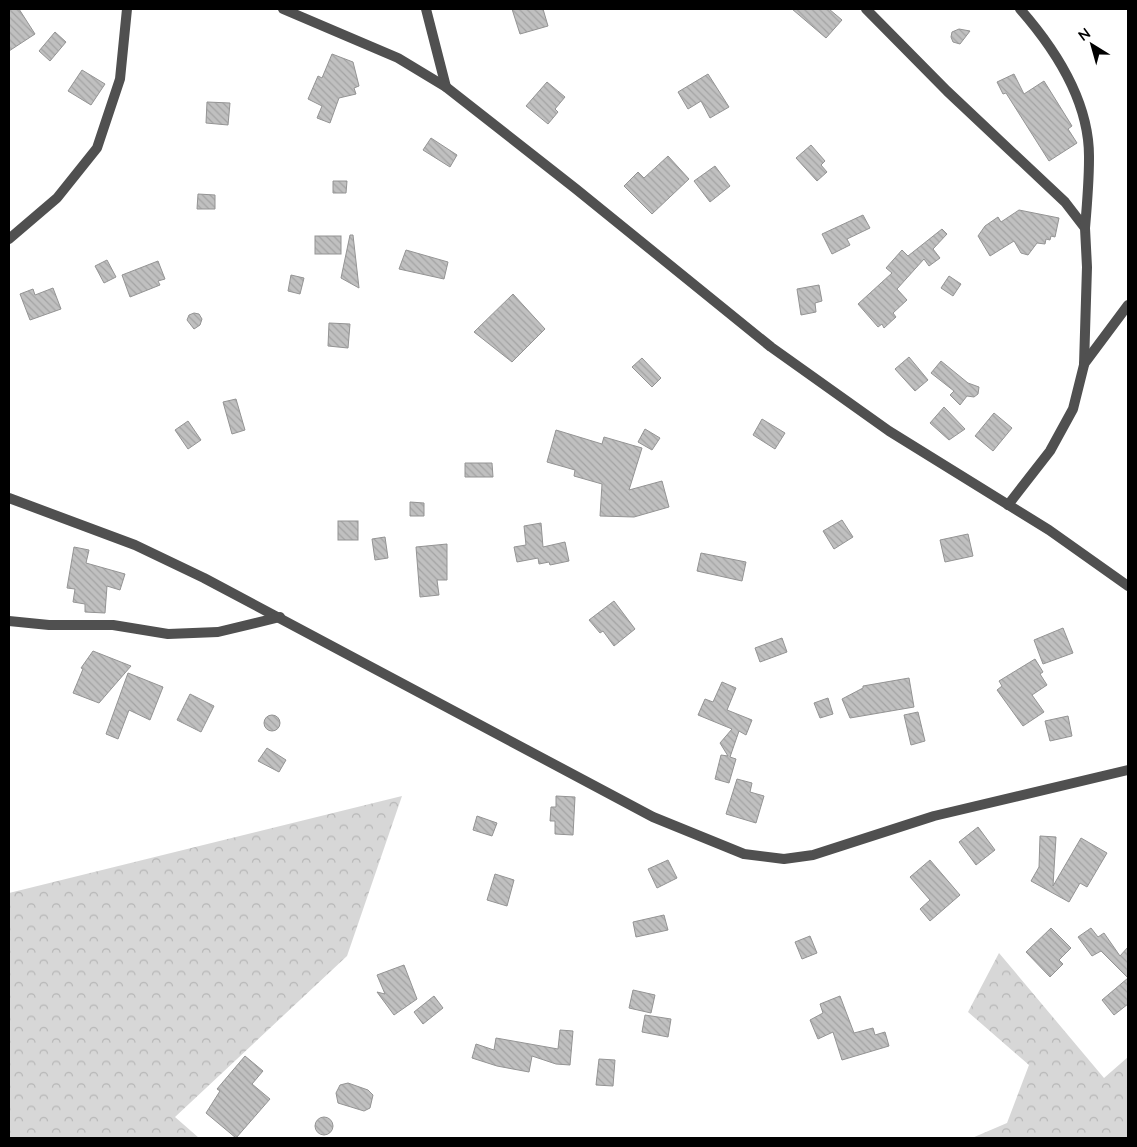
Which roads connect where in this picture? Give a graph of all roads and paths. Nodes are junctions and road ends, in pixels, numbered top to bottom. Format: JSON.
{"nodes":[{"id":1,"x":127,"y":9,"type":"edge"},
{"id":2,"x":283,"y":9,"type":"edge"},
{"id":3,"x":426,"y":9,"type":"edge"},
{"id":4,"x":866,"y":9,"type":"edge"},
{"id":5,"x":1020,"y":9,"type":"edge"},
{"id":6,"x":446,"y":87,"type":"junction"},
{"id":7,"x":1085,"y":228,"type":"junction"},
{"id":8,"x":9,"y":239,"type":"edge"},
{"id":9,"x":1128,"y":306,"type":"edge"},
{"id":10,"x":1084,"y":365,"type":"junction"},
{"id":11,"x":9,"y":498,"type":"edge"},
{"id":12,"x":1008,"y":505,"type":"junction"},
{"id":13,"x":1128,"y":586,"type":"edge"},
{"id":14,"x":280,"y":617,"type":"junction"},
{"id":15,"x":9,"y":621,"type":"edge"},
{"id":16,"x":1128,"y":770,"type":"edge"}],
"edges":[{"from":1,"to":8,"type":"street"},
{"from":2,"to":6,"type":"street"},
{"from":3,"to":6,"type":"street"},
{"from":4,"to":7,"type":"street"},
{"from":5,"to":7,"type":"street"},
{"from":6,"to":12,"type":"street"},
{"from":7,"to":10,"type":"street"},
{"from":9,"to":10,"type":"street"},
{"from":10,"to":12,"type":"street"},
{"from":11,"to":14,"type":"street"},
{"from":12,"to":13,"type":"street"},
{"from":14,"to":15,"type":"street"},
{"from":14,"to":16,"type":"street"}]}
